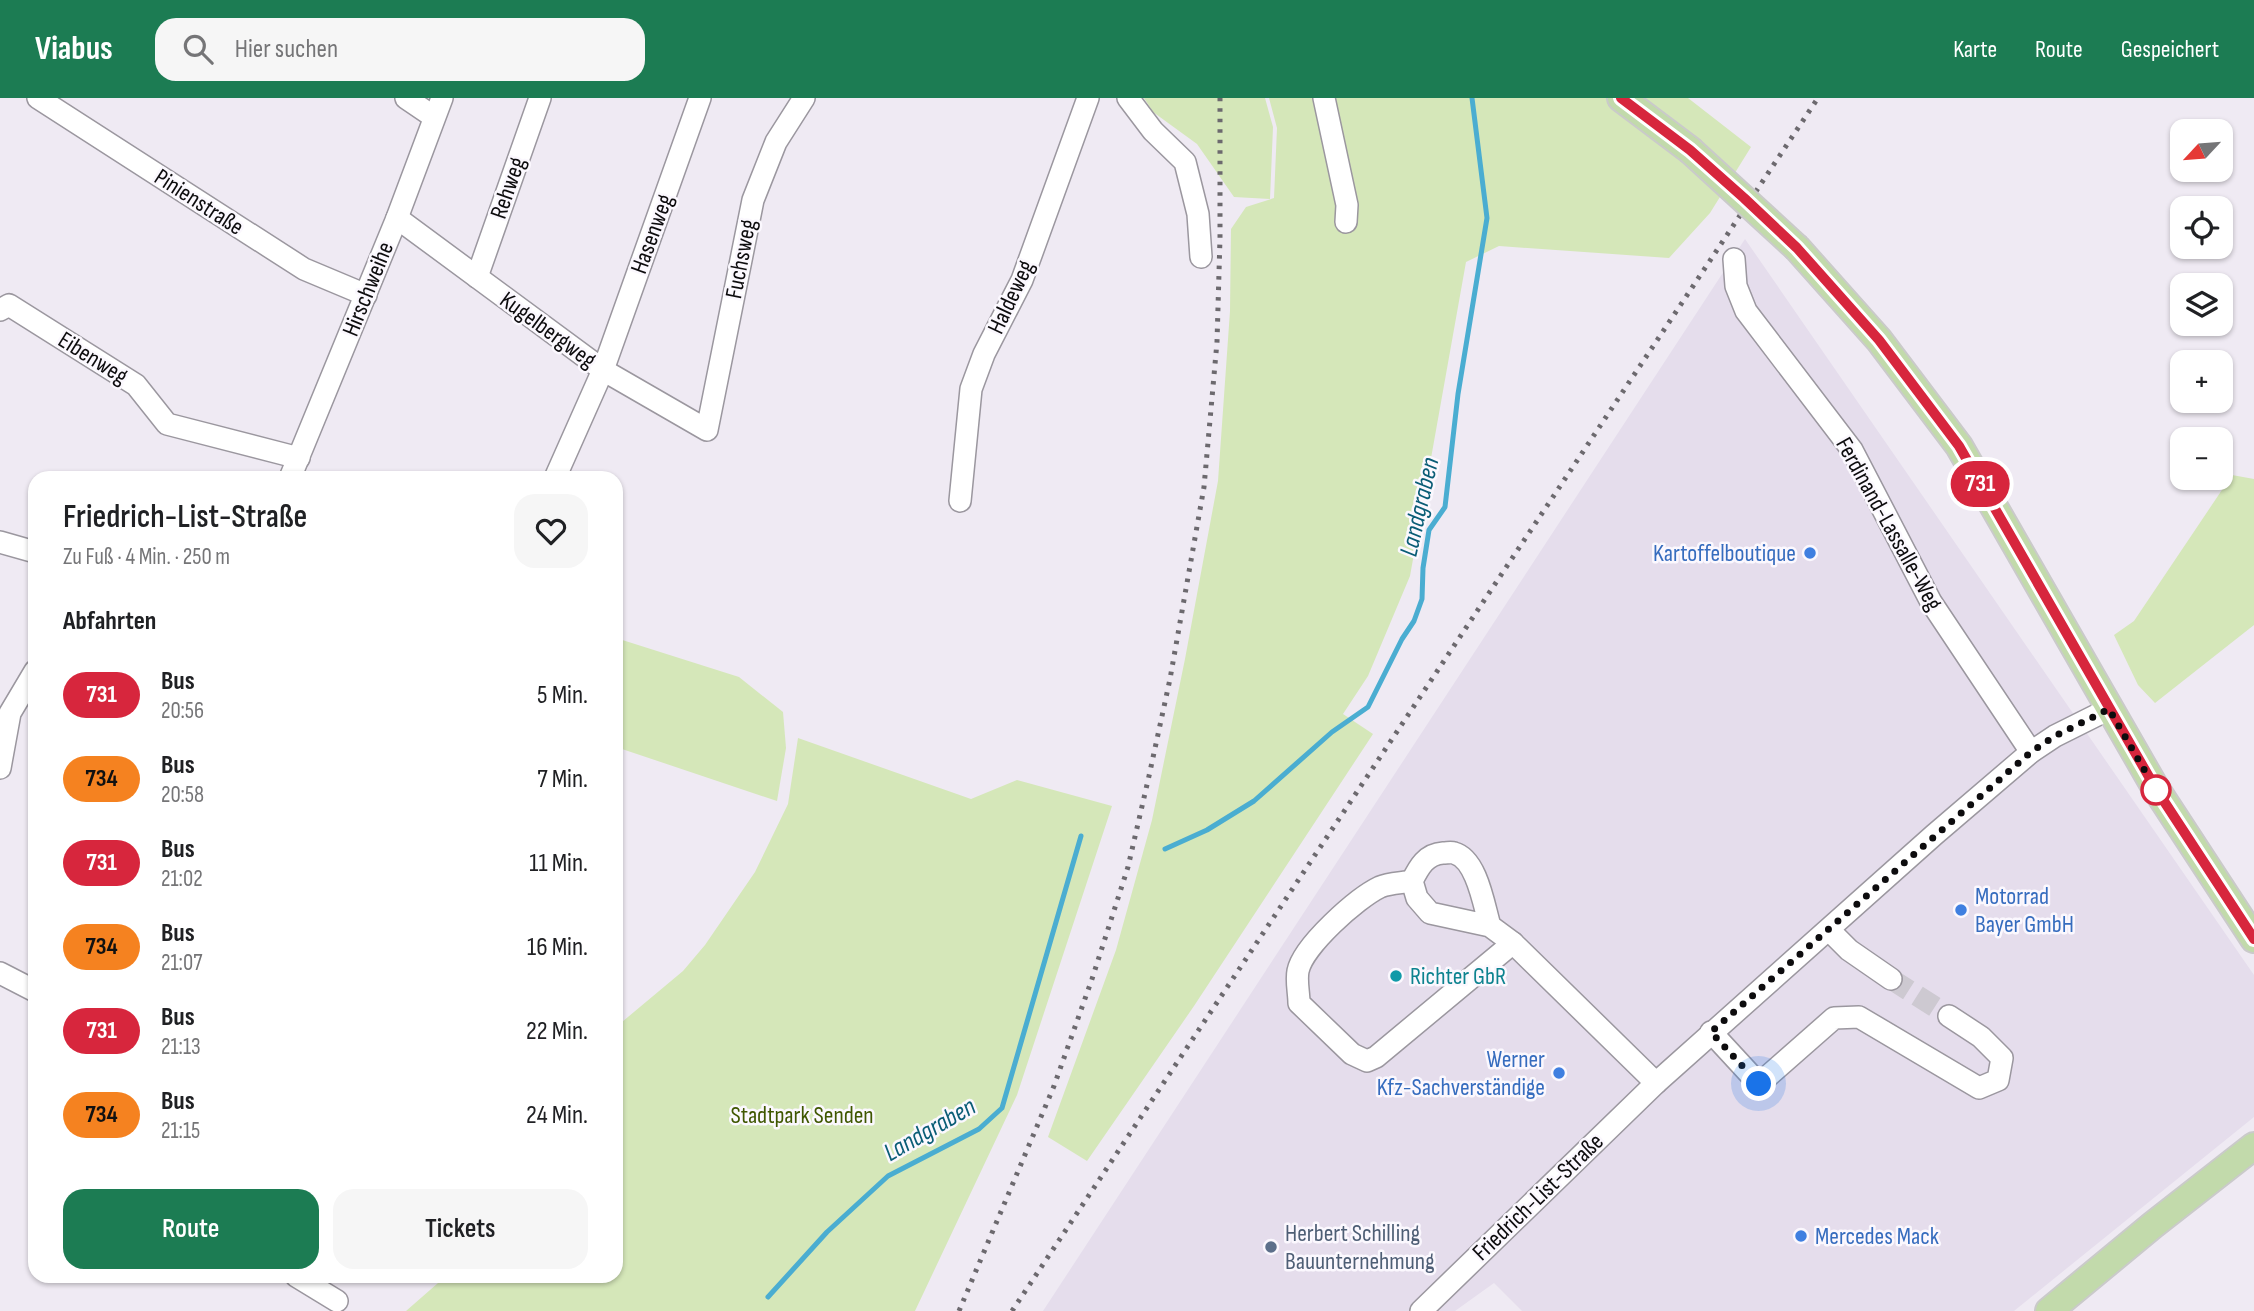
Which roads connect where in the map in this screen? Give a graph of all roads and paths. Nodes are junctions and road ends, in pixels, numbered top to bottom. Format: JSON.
{"nodes":[{"id":1,"x":38,"y":98,"type":"edge"},
{"id":2,"x":406,"y":98,"type":"edge"},
{"id":3,"x":540,"y":98,"type":"edge"},
{"id":4,"x":700,"y":98,"type":"edge"},
{"id":5,"x":804,"y":98,"type":"edge"},
{"id":6,"x":1088,"y":98,"type":"edge"},
{"id":7,"x":1128,"y":98,"type":"edge"},
{"id":8,"x":1324,"y":98,"type":"edge"},
{"id":9,"x":1621,"y":98,"type":"edge"},
{"id":10,"x":438,"y":108,"type":"edge"},
{"id":11,"x":397,"y":218,"type":"junction"},
{"id":12,"x":1346,"y":222,"type":"dead end"},
{"id":13,"x":1201,"y":257,"type":"dead end"},
{"id":14,"x":1734,"y":259,"type":"dead end"},
{"id":15,"x":477,"y":277,"type":"junction"},
{"id":16,"x":366,"y":295,"type":"junction"},
{"id":17,"x":0,"y":310,"type":"edge"},
{"id":18,"x":603,"y":370,"type":"junction"},
{"id":19,"x":707,"y":430,"type":"joint"},
{"id":20,"x":294,"y":468,"type":"edge"},
{"id":21,"x":558,"y":471,"type":"edge"},
{"id":22,"x":960,"y":501,"type":"dead end"},
{"id":23,"x":0,"y":542,"type":"edge"},
{"id":24,"x":28,"y":550,"type":"edge"},
{"id":25,"x":28,"y":683,"type":"edge"},
{"id":26,"x":2109,"y":709,"type":"junction"},
{"id":27,"x":2031,"y":752,"type":"junction"},
{"id":28,"x":0,"y":768,"type":"edge"},
{"id":29,"x":1412,"y":881,"type":"junction"},
{"id":30,"x":1490,"y":926,"type":"junction"},
{"id":31,"x":1829,"y":930,"type":"junction"},
{"id":32,"x":2254,"y":939,"type":"edge"},
{"id":33,"x":1513,"y":943,"type":"junction"},
{"id":34,"x":0,"y":972,"type":"edge"},
{"id":35,"x":1891,"y":979,"type":"tunnel mouth"},
{"id":36,"x":28,"y":987,"type":"edge"},
{"id":37,"x":1949,"y":1016,"type":"tunnel mouth"},
{"id":38,"x":1711,"y":1032,"type":"junction"},
{"id":39,"x":1656,"y":1083,"type":"junction"},
{"id":40,"x":2254,"y":1146,"type":"edge"},
{"id":41,"x":307,"y":1283,"type":"edge"},
{"id":42,"x":337,"y":1301,"type":"dead end"},
{"id":43,"x":1421,"y":1311,"type":"edge"},
{"id":44,"x":2049,"y":1311,"type":"edge"}],
"edges":[{"from":1,"to":16,"type":"street","name":"Pinienstraße"},
{"from":2,"to":10,"type":"street"},
{"from":3,"to":15,"type":"street","name":"Rehweg"},
{"from":4,"to":18,"type":"street","name":"Hasenweg"},
{"from":5,"to":19,"type":"street","name":"Fuchsweg"},
{"from":6,"to":22,"type":"street","name":"Haldeweg"},
{"from":7,"to":13,"type":"street"},
{"from":8,"to":12,"type":"street"},
{"from":9,"to":26,"type":"main road","bridge":true},
{"from":10,"to":11,"type":"street","name":"Hirschweihe"},
{"from":11,"to":15,"type":"street","name":"Kugelbergweg"},
{"from":11,"to":16,"type":"street","name":"Hirschweihe"},
{"from":14,"to":27,"type":"street","name":"Ferdinand-Lassalle-Weg"},
{"from":15,"to":18,"type":"street","name":"Kugelbergweg"},
{"from":16,"to":20,"type":"street","name":"Hirschweihe"},
{"from":17,"to":20,"type":"street","name":"Eibenweg"},
{"from":18,"to":19,"type":"street","name":"Kugelbergweg"},
{"from":18,"to":21,"type":"street","name":"Hasenweg"},
{"from":23,"to":24,"type":"street"},
{"from":25,"to":28,"type":"street"},
{"from":26,"to":27,"type":"street","name":"Friedrich-List-Straße"},
{"from":26,"to":32,"type":"main road"},
{"from":27,"to":31,"type":"street","name":"Friedrich-List-Straße"},
{"from":29,"to":30,"type":"street"},
{"from":29,"to":30,"type":"street"},
{"from":29,"to":33,"type":"street"},
{"from":30,"to":33,"type":"street"},
{"from":31,"to":35,"type":"street"},
{"from":31,"to":38,"type":"street","name":"Friedrich-List-Straße"},
{"from":33,"to":39,"type":"street"},
{"from":34,"to":36,"type":"street"},
{"from":37,"to":38,"type":"street"},
{"from":38,"to":39,"type":"street","name":"Friedrich-List-Straße"},
{"from":39,"to":43,"type":"street","name":"Friedrich-List-Straße"},
{"from":40,"to":44,"type":"main road"},
{"from":41,"to":42,"type":"street"}]}
